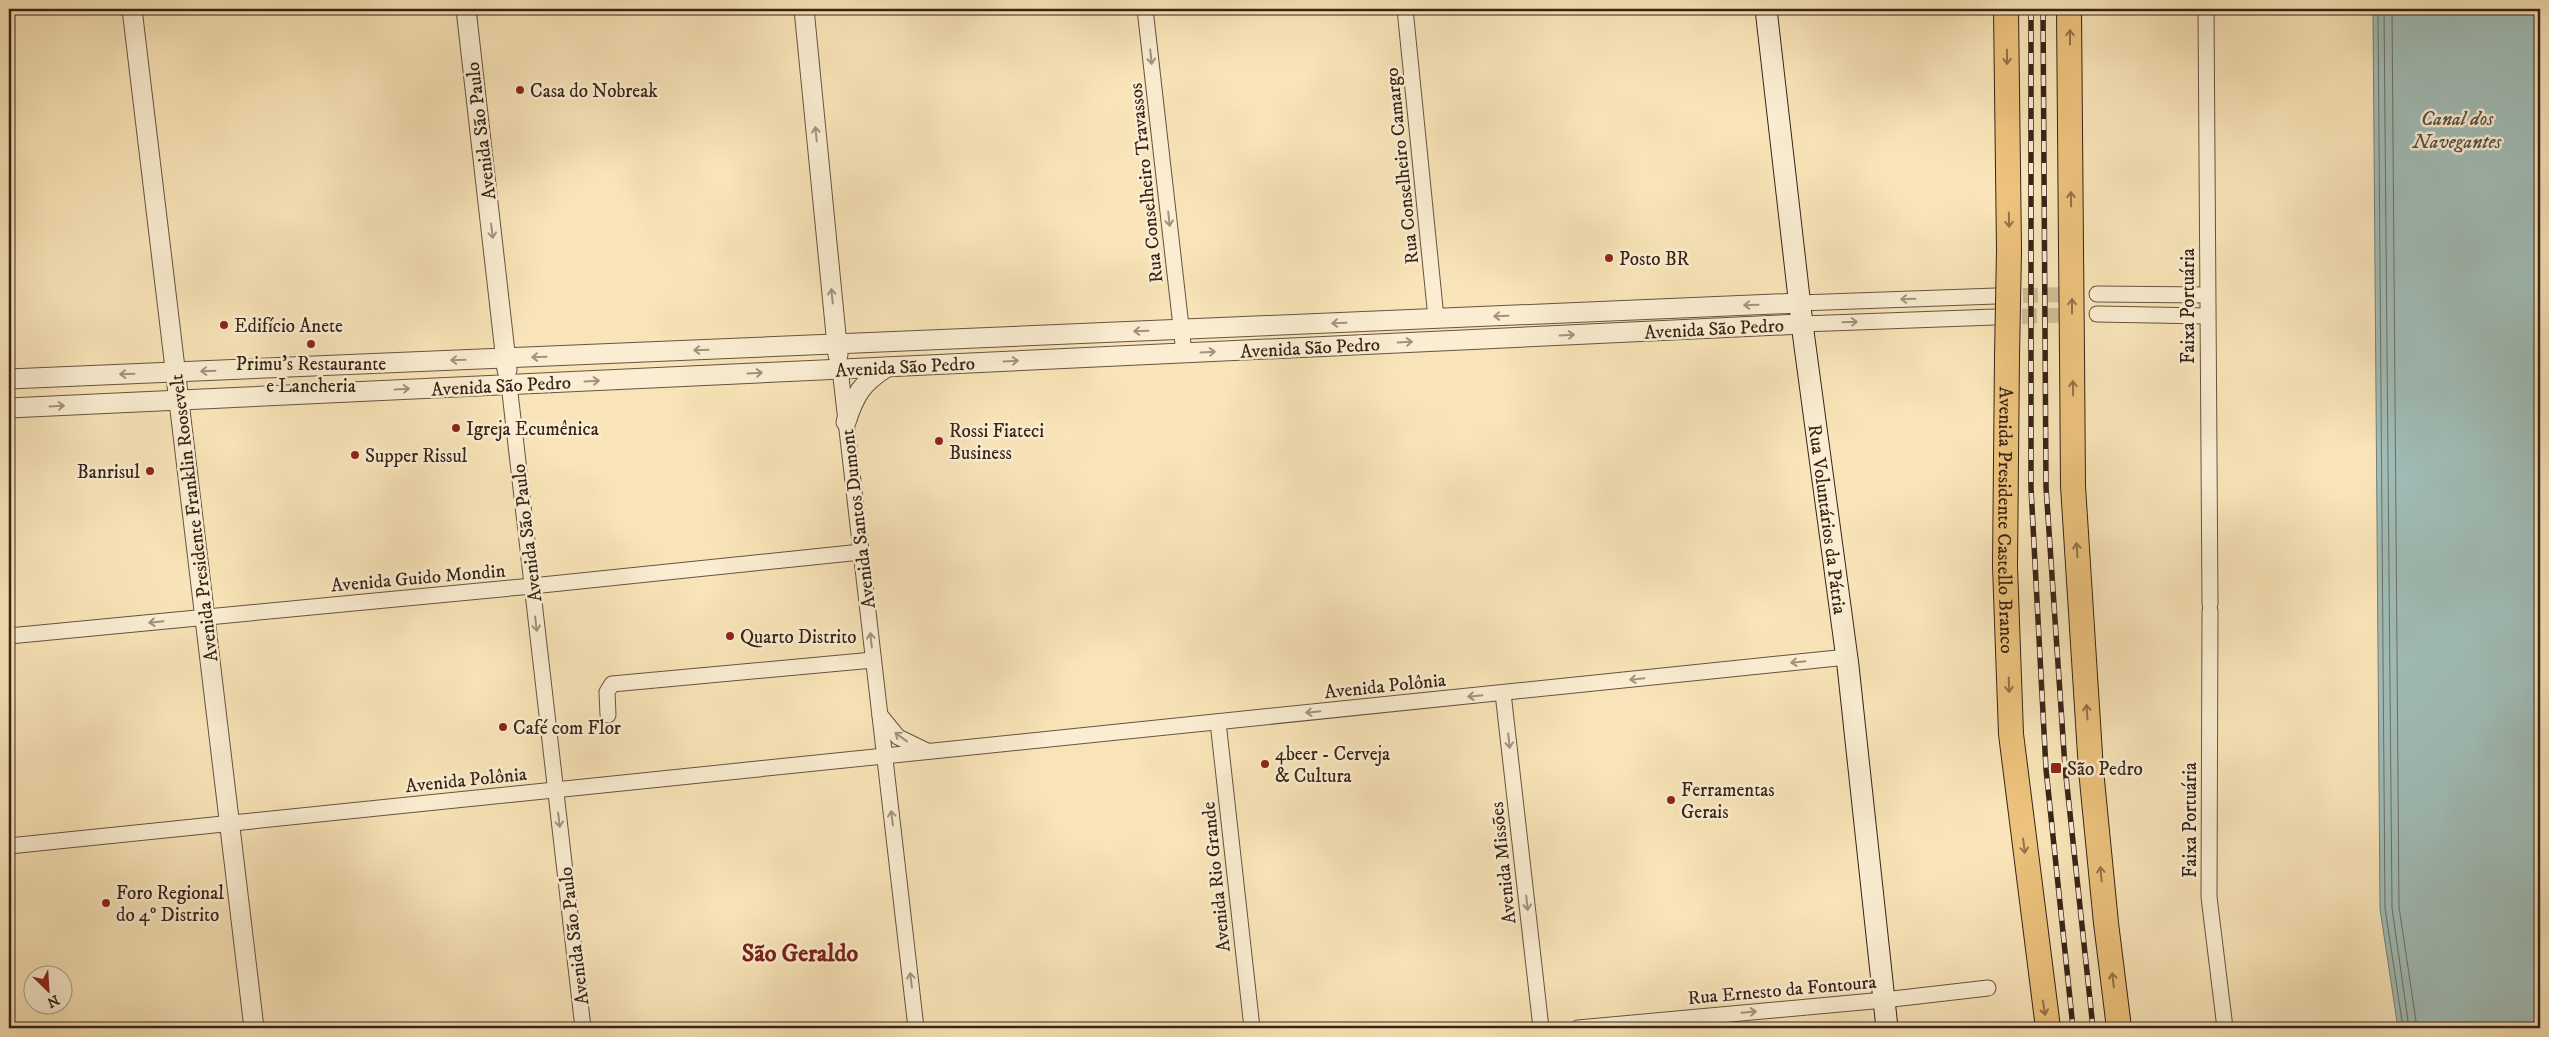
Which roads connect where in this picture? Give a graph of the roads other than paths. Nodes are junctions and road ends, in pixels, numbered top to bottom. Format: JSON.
{"nodes":[{"id":1,"x":132,"y":9,"type":"edge"},
{"id":2,"x":466,"y":9,"type":"edge"},
{"id":3,"x":804,"y":9,"type":"edge"},
{"id":4,"x":1145,"y":9,"type":"edge"},
{"id":5,"x":1405,"y":9,"type":"edge"},
{"id":6,"x":1766,"y":9,"type":"edge"},
{"id":7,"x":2006,"y":9,"type":"edge"},
{"id":8,"x":2069,"y":9,"type":"edge"},
{"id":9,"x":2206,"y":9,"type":"edge"},
{"id":10,"x":2097,"y":294,"type":"tunnel mouth"},
{"id":11,"x":2207,"y":294,"type":"junction"},
{"id":12,"x":1996,"y":296,"type":"tunnel mouth"},
{"id":13,"x":1800,"y":313,"type":"junction"},
{"id":14,"x":2097,"y":314,"type":"tunnel mouth"},
{"id":15,"x":2207,"y":316,"type":"junction"},
{"id":16,"x":1995,"y":317,"type":"tunnel mouth"},
{"id":17,"x":1436,"y":318,"type":"junction"},
{"id":18,"x":1181,"y":329,"type":"junction"},
{"id":19,"x":837,"y":344,"type":"junction"},
{"id":20,"x":1184,"y":353,"type":"junction"},
{"id":21,"x":506,"y":358,"type":"junction"},
{"id":22,"x":888,"y":366,"type":"junction"},
{"id":23,"x":840,"y":369,"type":"junction"},
{"id":24,"x":176,"y":372,"type":"junction"},
{"id":25,"x":9,"y":379,"type":"edge"},
{"id":26,"x":508,"y":384,"type":"junction"},
{"id":27,"x":179,"y":400,"type":"junction"},
{"id":28,"x":9,"y":408,"type":"edge"},
{"id":29,"x":846,"y":422,"type":"junction"},
{"id":30,"x":861,"y":552,"type":"junction"},
{"id":31,"x":532,"y":586,"type":"junction"},
{"id":32,"x":205,"y":617,"type":"junction"},
{"id":33,"x":9,"y":636,"type":"edge"},
{"id":34,"x":1847,"y":657,"type":"junction"},
{"id":35,"x":873,"y":660,"type":"junction"},
{"id":36,"x":1503,"y":693,"type":"junction"},
{"id":37,"x":608,"y":715,"type":"dead end"},
{"id":38,"x":880,"y":715,"type":"junction"},
{"id":39,"x":1218,"y":722,"type":"junction"},
{"id":40,"x":928,"y":752,"type":"junction"},
{"id":41,"x":885,"y":756,"type":"junction"},
{"id":42,"x":556,"y":790,"type":"junction"},
{"id":43,"x":229,"y":824,"type":"junction"},
{"id":44,"x":9,"y":846,"type":"edge"},
{"id":45,"x":1988,"y":988,"type":"dead end"},
{"id":46,"x":1884,"y":1000,"type":"junction"},
{"id":47,"x":254,"y":1028,"type":"edge"},
{"id":48,"x":583,"y":1028,"type":"edge"},
{"id":49,"x":916,"y":1028,"type":"edge"},
{"id":50,"x":1252,"y":1028,"type":"edge"},
{"id":51,"x":1541,"y":1028,"type":"edge"},
{"id":52,"x":1578,"y":1028,"type":"edge"},
{"id":53,"x":1887,"y":1028,"type":"edge"},
{"id":54,"x":2048,"y":1028,"type":"edge"},
{"id":55,"x":2119,"y":1028,"type":"edge"},
{"id":56,"x":2225,"y":1028,"type":"edge"}],
"edges":[{"from":1,"to":24,"type":"street","name":"Avenida Presidente Franklin Roosevelt"},
{"from":2,"to":21,"type":"street","name":"Avenida São Paulo","one_way":true},
{"from":19,"to":3,"type":"street","name":"Avenida Santos Dumont","one_way":true},
{"from":4,"to":18,"type":"street","name":"Rua Conselheiro Travassos","one_way":true},
{"from":5,"to":17,"type":"street","name":"Rua Conselheiro Camargo"},
{"from":6,"to":13,"type":"main road","name":"Rua Voluntários da Pátria"},
{"from":7,"to":54,"type":"main road","name":"Avenida Presidente Castello Branco","one_way":true,"bridge":true},
{"from":55,"to":8,"type":"main road","one_way":true,"bridge":true},
{"from":9,"to":11,"type":"street","name":"Faixa Portuária"},
{"from":10,"to":11,"type":"street"},
{"from":11,"to":15,"type":"street","name":"Faixa Portuária"},
{"from":12,"to":13,"type":"street","one_way":true},
{"from":13,"to":16,"type":"street","one_way":true},
{"from":13,"to":17,"type":"street","name":"Avenida São Pedro","one_way":true},
{"from":20,"to":13,"type":"street","name":"Avenida São Pedro","one_way":true},
{"from":13,"to":34,"type":"main road","name":"Rua Voluntários da Pátria"},
{"from":14,"to":15,"type":"street"},
{"from":15,"to":56,"type":"street","name":"Faixa Portuária"},
{"from":17,"to":18,"type":"street","name":"Avenida São Pedro","one_way":true},
{"from":18,"to":19,"type":"street","name":"Avenida São Pedro","one_way":true},
{"from":18,"to":20,"type":"street","name":"Rua Conselheiro Travassos"},
{"from":19,"to":21,"type":"street","name":"Avenida São Pedro","one_way":true},
{"from":19,"to":23,"type":"street","name":"Avenida Santos Dumont"},
{"from":22,"to":20,"type":"street","name":"Avenida São Pedro","one_way":true},
{"from":21,"to":24,"type":"street","name":"Avenida São Pedro","one_way":true},
{"from":21,"to":26,"type":"street","name":"Avenida São Paulo"},
{"from":22,"to":23,"type":"street","name":"Avenida São Pedro"},
{"from":22,"to":29,"type":"street"},
{"from":26,"to":23,"type":"street","name":"Avenida São Pedro","one_way":true},
{"from":23,"to":29,"type":"street","name":"Avenida Santos Dumont"},
{"from":24,"to":25,"type":"street","name":"Avenida São Pedro","one_way":true},
{"from":24,"to":27,"type":"street","name":"Avenida Presidente Franklin Roosevelt"},
{"from":27,"to":26,"type":"street","name":"Avenida São Pedro","one_way":true},
{"from":26,"to":31,"type":"street","name":"Avenida São Paulo"},
{"from":28,"to":27,"type":"street","name":"Avenida São Pedro","one_way":true},
{"from":27,"to":32,"type":"street","name":"Avenida Presidente Franklin Roosevelt"},
{"from":29,"to":30,"type":"street","name":"Avenida Santos Dumont"},
{"from":30,"to":31,"type":"street","name":"Avenida Guido Mondin"},
{"from":35,"to":30,"type":"street","name":"Avenida Santos Dumont","one_way":true},
{"from":31,"to":32,"type":"street","name":"Avenida Guido Mondin"},
{"from":31,"to":42,"type":"street","name":"Avenida São Paulo","one_way":true},
{"from":32,"to":33,"type":"street","name":"Avenida Guido Mondin","one_way":true},
{"from":32,"to":43,"type":"street","name":"Avenida Presidente Franklin Roosevelt"},
{"from":34,"to":36,"type":"street","name":"Avenida Polônia","one_way":true},
{"from":34,"to":46,"type":"main road","name":"Rua Voluntários da Pátria"},
{"from":35,"to":37,"type":"street"},
{"from":35,"to":38,"type":"street","name":"Avenida Santos Dumont"},
{"from":36,"to":39,"type":"street","name":"Avenida Polônia","one_way":true},
{"from":36,"to":51,"type":"street","name":"Avenida Missões","one_way":true},
{"from":40,"to":38,"type":"street","one_way":true},
{"from":38,"to":41,"type":"street","name":"Avenida Santos Dumont"},
{"from":39,"to":40,"type":"street","name":"Avenida Polônia"},
{"from":39,"to":50,"type":"street","name":"Avenida Rio Grande"},
{"from":40,"to":41,"type":"street","name":"Avenida Polônia"},
{"from":41,"to":42,"type":"street","name":"Avenida Polônia"},
{"from":49,"to":41,"type":"street","name":"Avenida Santos Dumont","one_way":true},
{"from":42,"to":43,"type":"street","name":"Avenida Polônia"},
{"from":42,"to":48,"type":"street","name":"Avenida São Paulo","one_way":true},
{"from":43,"to":44,"type":"street","name":"Avenida Polônia"},
{"from":43,"to":47,"type":"street","name":"Avenida Presidente Franklin Roosevelt"},
{"from":45,"to":46,"type":"street","name":"Rua Ernesto da Fontoura"},
{"from":52,"to":46,"type":"street","name":"Rua Ernesto da Fontoura","one_way":true},
{"from":46,"to":53,"type":"main road","name":"Rua Voluntários da Pátria"}]}
